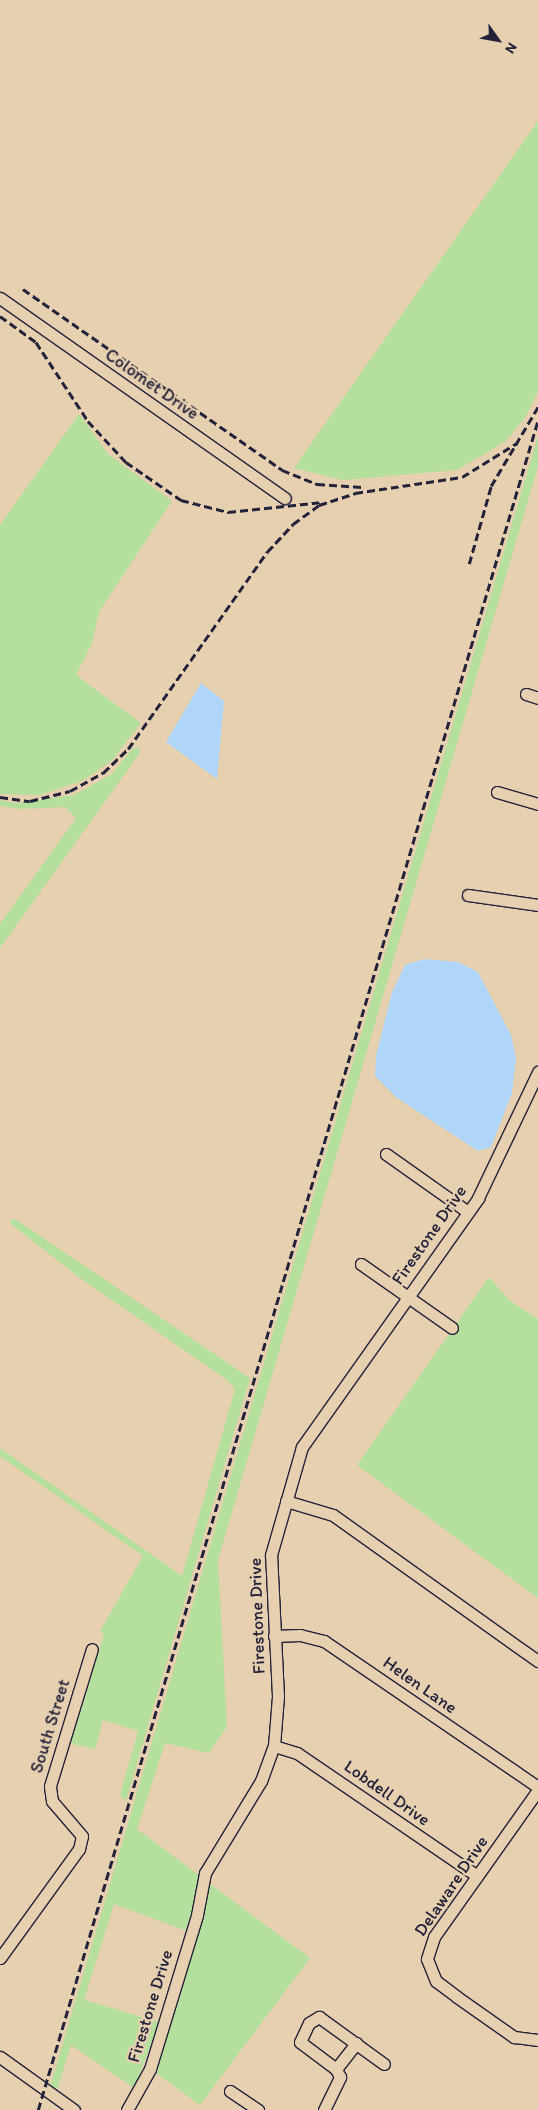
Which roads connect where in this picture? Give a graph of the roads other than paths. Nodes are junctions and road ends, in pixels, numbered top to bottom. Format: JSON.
{"nodes":[{"id":1,"x":0,"y":298,"type":"edge"},
{"id":2,"x":285,"y":498,"type":"dead end"},
{"id":3,"x":526,"y":694,"type":"dead end"},
{"id":4,"x":538,"y":698,"type":"edge"},
{"id":5,"x":497,"y":792,"type":"dead end"},
{"id":6,"x":538,"y":804,"type":"edge"},
{"id":7,"x":468,"y":894,"type":"dead end"},
{"id":8,"x":538,"y":905,"type":"edge"},
{"id":9,"x":538,"y":1072,"type":"edge"},
{"id":10,"x":386,"y":1154,"type":"dead end"},
{"id":11,"x":468,"y":1212,"type":"junction"},
{"id":12,"x":361,"y":1264,"type":"dead end"},
{"id":13,"x":407,"y":1297,"type":"junction"},
{"id":14,"x":452,"y":1328,"type":"dead end"},
{"id":15,"x":286,"y":1501,"type":"junction"},
{"id":16,"x":274,"y":1636,"type":"junction"},
{"id":17,"x":92,"y":1649,"type":"dead end"},
{"id":18,"x":538,"y":1661,"type":"edge"},
{"id":19,"x":274,"y":1746,"type":"junction"},
{"id":20,"x":538,"y":1789,"type":"edge"},
{"id":21,"x":477,"y":1876,"type":"junction"},
{"id":22,"x":0,"y":1958,"type":"edge"},
{"id":23,"x":538,"y":2040,"type":"edge"},
{"id":24,"x":356,"y":2043,"type":"junction"},
{"id":25,"x":0,"y":2057,"type":"edge"},
{"id":26,"x":384,"y":2064,"type":"dead end"},
{"id":27,"x":336,"y":2069,"type":"junction"},
{"id":28,"x":230,"y":2091,"type":"dead end"},
{"id":29,"x":74,"y":2110,"type":"edge"},
{"id":30,"x":127,"y":2110,"type":"edge"},
{"id":31,"x":258,"y":2110,"type":"edge"},
{"id":32,"x":324,"y":2110,"type":"edge"}],
"edges":[{"from":1,"to":2,"type":"street","name":"Colomet Drive"},
{"from":3,"to":4,"type":"street"},
{"from":5,"to":6,"type":"street"},
{"from":7,"to":8,"type":"street"},
{"from":9,"to":11,"type":"street","name":"Firestone Drive"},
{"from":10,"to":11,"type":"street"},
{"from":11,"to":13,"type":"street","name":"Firestone Drive"},
{"from":12,"to":13,"type":"street"},
{"from":13,"to":14,"type":"street"},
{"from":13,"to":15,"type":"street","name":"Firestone Drive"},
{"from":15,"to":16,"type":"street","name":"Firestone Drive"},
{"from":15,"to":18,"type":"street"},
{"from":16,"to":19,"type":"street","name":"Firestone Drive"},
{"from":16,"to":20,"type":"street","name":"Helen Lane"},
{"from":17,"to":22,"type":"street","name":"South Street"},
{"from":19,"to":21,"type":"street","name":"Lobdell Drive"},
{"from":19,"to":30,"type":"street","name":"Firestone Drive"},
{"from":20,"to":21,"type":"street","name":"Delaware Drive"},
{"from":21,"to":23,"type":"street","name":"Delaware Drive"},
{"from":24,"to":26,"type":"street"},
{"from":24,"to":27,"type":"street"},
{"from":24,"to":27,"type":"street"},
{"from":25,"to":29,"type":"street"},
{"from":27,"to":32,"type":"street"},
{"from":28,"to":31,"type":"street"}]}
